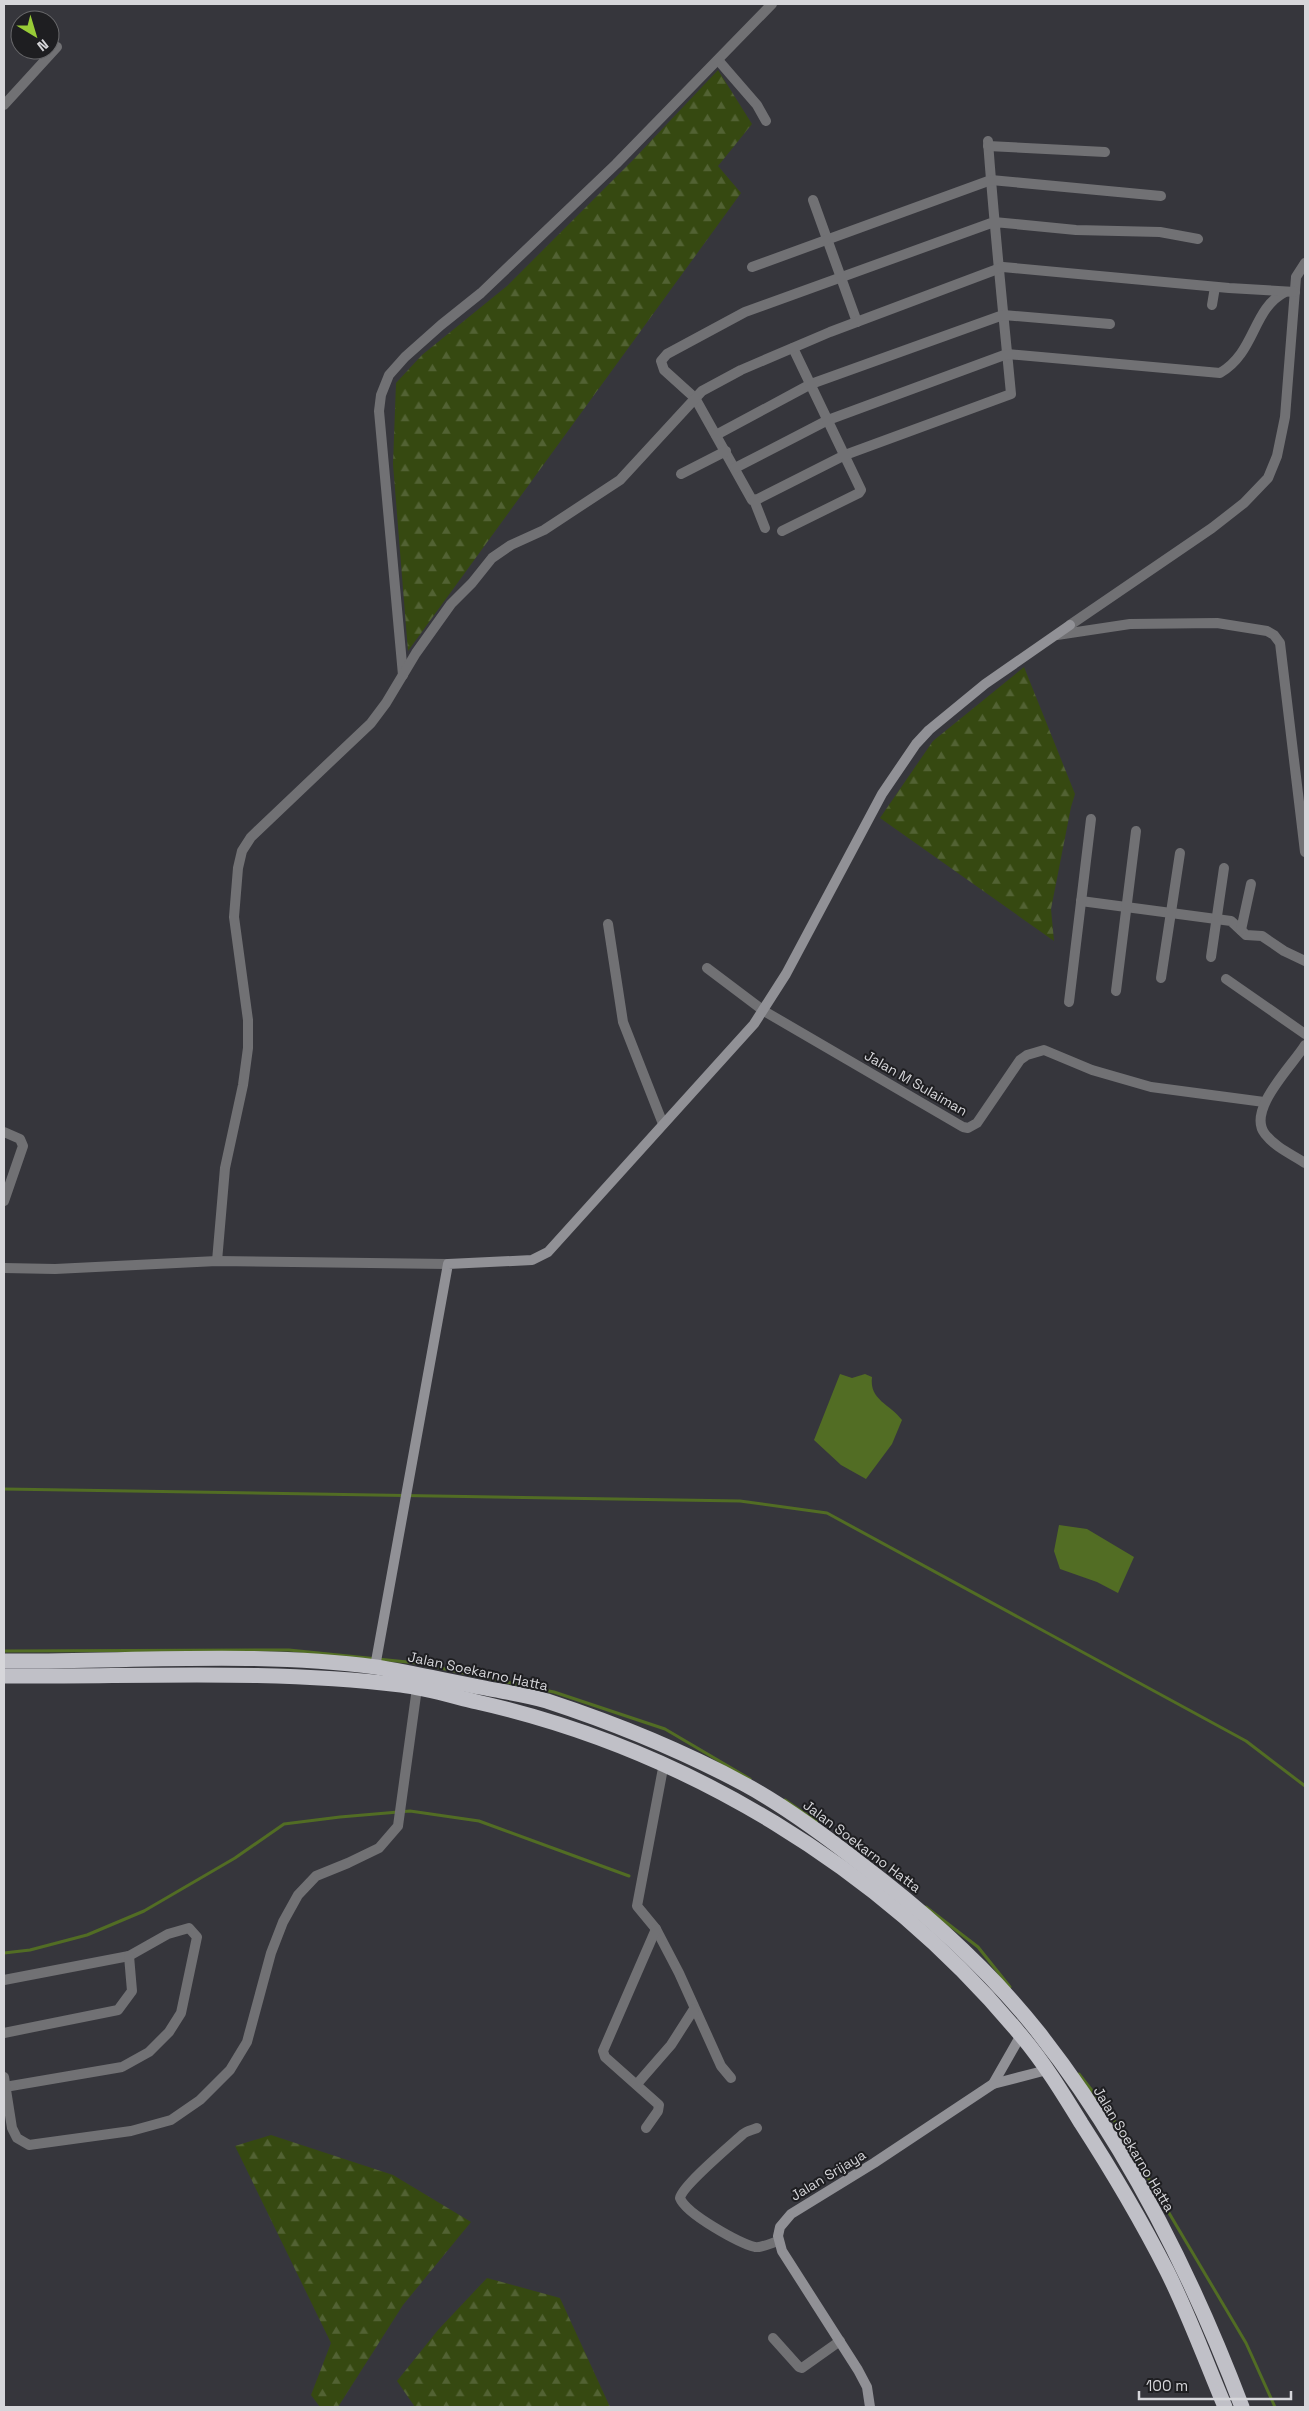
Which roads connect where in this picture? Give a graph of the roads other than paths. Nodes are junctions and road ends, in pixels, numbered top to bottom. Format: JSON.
{"nodes":[{"id":1,"x":772,"y":4,"type":"edge"},
{"id":2,"x":45,"y":60,"type":"edge"},
{"id":3,"x":718,"y":60,"type":"junction"},
{"id":4,"x":4,"y":105,"type":"edge"},
{"id":5,"x":766,"y":121,"type":"dead end"},
{"id":6,"x":1105,"y":152,"type":"dead end"},
{"id":7,"x":991,"y":180,"type":"junction"},
{"id":8,"x":1160,"y":196,"type":"dead end"},
{"id":9,"x":813,"y":200,"type":"dead end"},
{"id":10,"x":994,"y":222,"type":"junction"},
{"id":11,"x":1198,"y":239,"type":"dead end"},
{"id":12,"x":826,"y":240,"type":"junction"},
{"id":13,"x":1305,"y":263,"type":"edge"},
{"id":14,"x":752,"y":267,"type":"dead end"},
{"id":15,"x":998,"y":269,"type":"junction"},
{"id":16,"x":840,"y":277,"type":"junction"},
{"id":17,"x":1216,"y":287,"type":"junction"},
{"id":18,"x":1290,"y":292,"type":"junction"},
{"id":19,"x":1212,"y":305,"type":"dead end"},
{"id":20,"x":1003,"y":315,"type":"junction"},
{"id":21,"x":857,"y":322,"type":"junction"},
{"id":22,"x":1110,"y":324,"type":"dead end"},
{"id":23,"x":793,"y":348,"type":"junction"},
{"id":24,"x":1007,"y":354,"type":"junction"},
{"id":25,"x":811,"y":384,"type":"junction"},
{"id":26,"x":695,"y":398,"type":"junction"},
{"id":27,"x":828,"y":420,"type":"junction"},
{"id":28,"x":716,"y":435,"type":"junction"},
{"id":29,"x":726,"y":451,"type":"junction"},
{"id":30,"x":845,"y":455,"type":"junction"},
{"id":31,"x":735,"y":468,"type":"junction"},
{"id":32,"x":681,"y":474,"type":"dead end"},
{"id":33,"x":754,"y":500,"type":"junction"},
{"id":34,"x":766,"y":528,"type":"dead end"},
{"id":35,"x":782,"y":531,"type":"dead end"},
{"id":36,"x":1057,"y":635,"type":"junction"},
{"id":37,"x":403,"y":675,"type":"junction"},
{"id":38,"x":1091,"y":820,"type":"dead end"},
{"id":39,"x":1136,"y":831,"type":"dead end"},
{"id":40,"x":1305,"y":852,"type":"edge"},
{"id":41,"x":1180,"y":853,"type":"dead end"},
{"id":42,"x":1224,"y":868,"type":"dead end"},
{"id":43,"x":1251,"y":884,"type":"dead end"},
{"id":44,"x":1081,"y":901,"type":"junction"},
{"id":45,"x":1126,"y":907,"type":"junction"},
{"id":46,"x":1171,"y":913,"type":"junction"},
{"id":47,"x":1216,"y":919,"type":"junction"},
{"id":48,"x":608,"y":924,"type":"dead end"},
{"id":49,"x":1241,"y":930,"type":"junction"},
{"id":50,"x":1211,"y":957,"type":"dead end"},
{"id":51,"x":1305,"y":960,"type":"edge"},
{"id":52,"x":707,"y":968,"type":"dead end"},
{"id":53,"x":1161,"y":978,"type":"dead end"},
{"id":54,"x":1226,"y":979,"type":"dead end"},
{"id":55,"x":1116,"y":992,"type":"dead end"},
{"id":56,"x":1068,"y":1002,"type":"dead end"},
{"id":57,"x":764,"y":1010,"type":"junction"},
{"id":58,"x":1305,"y":1034,"type":"edge"},
{"id":59,"x":1304,"y":1049,"type":"edge"},
{"id":60,"x":1264,"y":1102,"type":"junction"},
{"id":61,"x":663,"y":1124,"type":"junction"},
{"id":62,"x":4,"y":1132,"type":"edge"},
{"id":63,"x":1305,"y":1163,"type":"edge"},
{"id":64,"x":4,"y":1201,"type":"edge"},
{"id":65,"x":217,"y":1261,"type":"junction"},
{"id":66,"x":448,"y":1264,"type":"junction"},
{"id":67,"x":4,"y":1268,"type":"edge"},
{"id":68,"x":4,"y":1661,"type":"edge"},
{"id":69,"x":376,"y":1665,"type":"junction"},
{"id":70,"x":4,"y":1676,"type":"edge"},
{"id":71,"x":417,"y":1688,"type":"junction"},
{"id":72,"x":664,"y":1763,"type":"junction"},
{"id":73,"x":656,"y":1929,"type":"junction"},
{"id":74,"x":129,"y":1956,"type":"junction"},
{"id":75,"x":4,"y":1980,"type":"edge"},
{"id":76,"x":694,"y":2009,"type":"junction"},
{"id":77,"x":4,"y":2034,"type":"edge"},
{"id":78,"x":1021,"y":2035,"type":"junction"},
{"id":79,"x":1047,"y":2070,"type":"junction"},
{"id":80,"x":731,"y":2078,"type":"dead end"},
{"id":81,"x":4,"y":2082,"type":"edge"},
{"id":82,"x":637,"y":2084,"type":"junction"},
{"id":83,"x":993,"y":2084,"type":"junction"},
{"id":84,"x":646,"y":2128,"type":"dead end"},
{"id":85,"x":757,"y":2128,"type":"dead end"},
{"id":86,"x":778,"y":2241,"type":"junction"},
{"id":87,"x":773,"y":2338,"type":"dead end"},
{"id":88,"x":840,"y":2341,"type":"junction"},
{"id":89,"x":870,"y":2407,"type":"edge"},
{"id":90,"x":1225,"y":2407,"type":"edge"},
{"id":91,"x":1242,"y":2407,"type":"edge"}],
"edges":[{"from":1,"to":3,"type":"street"},
{"from":2,"to":4,"type":"street"},
{"from":3,"to":5,"type":"street"},
{"from":3,"to":37,"type":"street"},
{"from":6,"to":7,"type":"street"},
{"from":7,"to":8,"type":"street"},
{"from":7,"to":10,"type":"street"},
{"from":7,"to":12,"type":"street"},
{"from":9,"to":12,"type":"street"},
{"from":10,"to":11,"type":"street"},
{"from":10,"to":15,"type":"street"},
{"from":10,"to":16,"type":"street"},
{"from":12,"to":14,"type":"street"},
{"from":12,"to":16,"type":"street"},
{"from":13,"to":18,"type":"street"},
{"from":15,"to":17,"type":"street"},
{"from":15,"to":20,"type":"street"},
{"from":15,"to":21,"type":"street"},
{"from":16,"to":21,"type":"street"},
{"from":16,"to":26,"type":"street"},
{"from":17,"to":18,"type":"street"},
{"from":17,"to":19,"type":"street"},
{"from":18,"to":24,"type":"street"},
{"from":18,"to":36,"type":"street"},
{"from":20,"to":22,"type":"street"},
{"from":20,"to":24,"type":"street"},
{"from":20,"to":25,"type":"street"},
{"from":21,"to":23,"type":"street"},
{"from":23,"to":25,"type":"street"},
{"from":23,"to":26,"type":"street"},
{"from":24,"to":27,"type":"street"},
{"from":24,"to":30,"type":"street"},
{"from":25,"to":27,"type":"street"},
{"from":25,"to":28,"type":"street"},
{"from":26,"to":28,"type":"street"},
{"from":26,"to":37,"type":"street"},
{"from":27,"to":30,"type":"street"},
{"from":27,"to":31,"type":"street"},
{"from":28,"to":29,"type":"street"},
{"from":29,"to":31,"type":"street"},
{"from":29,"to":32,"type":"street"},
{"from":30,"to":33,"type":"street"},
{"from":30,"to":35,"type":"street"},
{"from":31,"to":33,"type":"street"},
{"from":33,"to":34,"type":"street"},
{"from":36,"to":40,"type":"street"},
{"from":36,"to":57,"type":"street"},
{"from":37,"to":65,"type":"street"},
{"from":38,"to":44,"type":"street"},
{"from":39,"to":45,"type":"street"},
{"from":41,"to":46,"type":"street"},
{"from":42,"to":47,"type":"street"},
{"from":43,"to":49,"type":"street"},
{"from":44,"to":45,"type":"street"},
{"from":44,"to":56,"type":"street"},
{"from":45,"to":46,"type":"street"},
{"from":45,"to":55,"type":"street"},
{"from":46,"to":47,"type":"street"},
{"from":46,"to":53,"type":"street"},
{"from":47,"to":49,"type":"street"},
{"from":47,"to":50,"type":"street"},
{"from":48,"to":61,"type":"street"},
{"from":49,"to":51,"type":"street"},
{"from":52,"to":57,"type":"street"},
{"from":54,"to":58,"type":"street"},
{"from":57,"to":60,"type":"street","name":"Jalan M Sulaiman"},
{"from":57,"to":61,"type":"street"},
{"from":59,"to":60,"type":"street"},
{"from":60,"to":63,"type":"street"},
{"from":61,"to":66,"type":"street"},
{"from":62,"to":64,"type":"street"},
{"from":65,"to":66,"type":"street"},
{"from":65,"to":67,"type":"street"},
{"from":66,"to":69,"type":"street"},
{"from":68,"to":69,"type":"highway","name":"Jalan Soekarno Hatta"},
{"from":69,"to":91,"type":"highway","name":"Jalan Soekarno Hatta"},
{"from":70,"to":71,"type":"highway"},
{"from":71,"to":72,"type":"highway"},
{"from":71,"to":81,"type":"street"},
{"from":72,"to":73,"type":"street"},
{"from":72,"to":78,"type":"highway"},
{"from":73,"to":76,"type":"street"},
{"from":73,"to":82,"type":"street"},
{"from":74,"to":75,"type":"street"},
{"from":74,"to":77,"type":"street"},
{"from":74,"to":81,"type":"street"},
{"from":76,"to":80,"type":"street"},
{"from":76,"to":82,"type":"street"},
{"from":78,"to":79,"type":"highway"},
{"from":78,"to":83,"type":"street","name":"Jalan Srijaya"},
{"from":79,"to":83,"type":"street"},
{"from":79,"to":90,"type":"highway"},
{"from":82,"to":84,"type":"street"},
{"from":83,"to":86,"type":"street","name":"Jalan Srijaya"},
{"from":85,"to":86,"type":"street"},
{"from":86,"to":88,"type":"street"},
{"from":87,"to":88,"type":"street"},
{"from":88,"to":89,"type":"street"}]}
